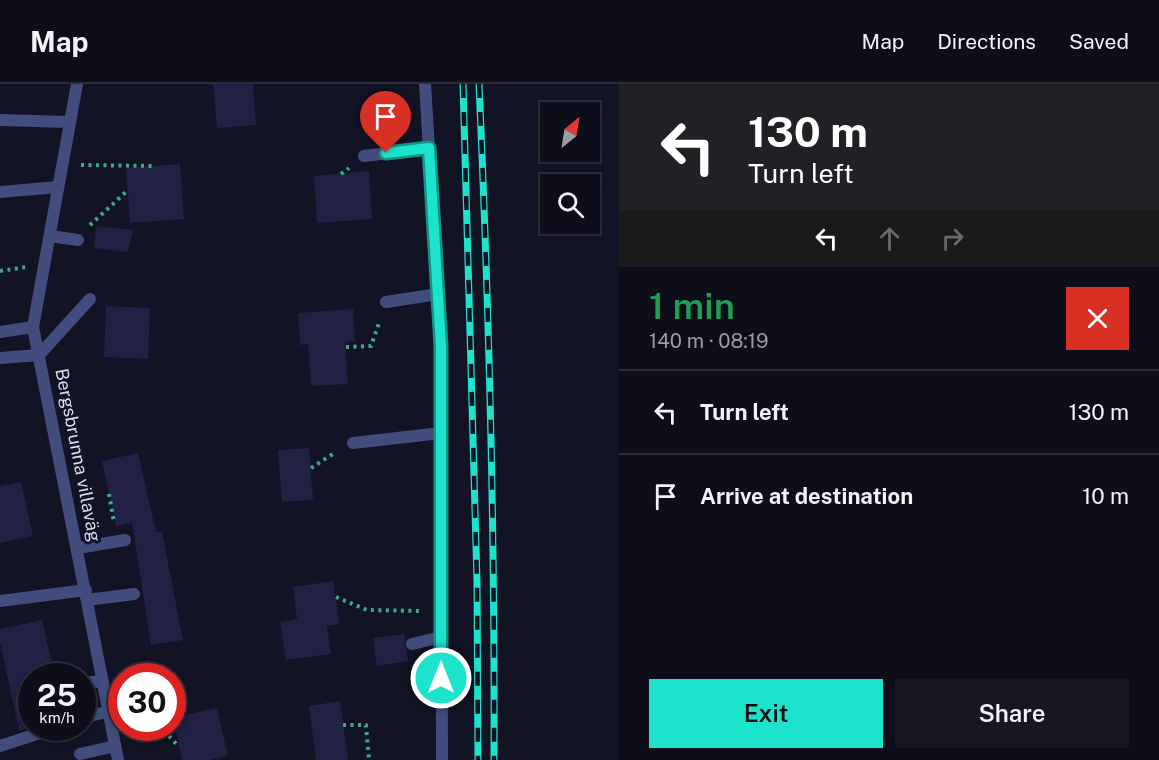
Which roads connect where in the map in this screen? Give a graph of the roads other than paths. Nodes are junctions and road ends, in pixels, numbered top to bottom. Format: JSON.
{"nodes":[{"id":1,"x":77,"y":84,"type":"edge"},
{"id":2,"x":424,"y":84,"type":"edge"},
{"id":3,"x":0,"y":120,"type":"edge"},
{"id":4,"x":70,"y":122,"type":"junction"},
{"id":5,"x":429,"y":148,"type":"junction"},
{"id":6,"x":364,"y":156,"type":"dead end"},
{"id":7,"x":58,"y":187,"type":"junction"},
{"id":8,"x":0,"y":192,"type":"edge"},
{"id":9,"x":50,"y":236,"type":"junction"},
{"id":10,"x":78,"y":240,"type":"road end"},
{"id":11,"x":438,"y":294,"type":"junction"},
{"id":12,"x":90,"y":299,"type":"dead end"},
{"id":13,"x":386,"y":302,"type":"road end"},
{"id":14,"x":33,"y":327,"type":"junction"},
{"id":15,"x":0,"y":332,"type":"edge"},
{"id":16,"x":39,"y":355,"type":"junction"},
{"id":17,"x":0,"y":358,"type":"edge"},
{"id":18,"x":441,"y":433,"type":"junction"},
{"id":19,"x":352,"y":443,"type":"road end"},
{"id":20,"x":121,"y":541,"type":"road end"},
{"id":21,"x":78,"y":548,"type":"junction"},
{"id":22,"x":134,"y":594,"type":"dead end"},
{"id":23,"x":87,"y":595,"type":"junction"},
{"id":24,"x":0,"y":601,"type":"edge"},
{"id":25,"x":441,"y":637,"type":"junction"},
{"id":26,"x":412,"y":644,"type":"dead end"},
{"id":27,"x":103,"y":681,"type":"junction"},
{"id":28,"x":96,"y":682,"type":"edge"},
{"id":29,"x":108,"y":710,"type":"joint"},
{"id":30,"x":96,"y":714,"type":"edge"},
{"id":31,"x":18,"y":740,"type":"edge"},
{"id":32,"x":114,"y":741,"type":"edge"},
{"id":33,"x":0,"y":746,"type":"edge"},
{"id":34,"x":115,"y":746,"type":"junction"},
{"id":35,"x":80,"y":754,"type":"dead end"},
{"id":36,"x":118,"y":760,"type":"edge"},
{"id":37,"x":441,"y":760,"type":"edge"}],
"edges":[{"from":1,"to":4,"type":"street","name":"Bergsbrunna villaväg"},
{"from":2,"to":5,"type":"street"},
{"from":3,"to":4,"type":"street"},
{"from":4,"to":7,"type":"street","name":"Bergsbrunna villaväg"},
{"from":5,"to":6,"type":"street"},
{"from":5,"to":11,"type":"street"},
{"from":7,"to":8,"type":"street"},
{"from":7,"to":9,"type":"street","name":"Bergsbrunna villaväg"},
{"from":9,"to":10,"type":"street"},
{"from":9,"to":14,"type":"street","name":"Bergsbrunna villaväg"},
{"from":11,"to":13,"type":"street"},
{"from":11,"to":18,"type":"street"},
{"from":12,"to":16,"type":"street"},
{"from":14,"to":15,"type":"street"},
{"from":14,"to":16,"type":"street","name":"Bergsbrunna villaväg"},
{"from":16,"to":17,"type":"street"},
{"from":16,"to":21,"type":"street","name":"Bergsbrunna villaväg"},
{"from":18,"to":19,"type":"street"},
{"from":18,"to":25,"type":"street"},
{"from":20,"to":21,"type":"street"},
{"from":21,"to":23,"type":"street","name":"Bergsbrunna villaväg"},
{"from":22,"to":23,"type":"street"},
{"from":23,"to":24,"type":"street"},
{"from":23,"to":27,"type":"street","name":"Bergsbrunna villaväg"},
{"from":25,"to":26,"type":"street"},
{"from":25,"to":37,"type":"street"},
{"from":27,"to":28,"type":"street"},
{"from":27,"to":29,"type":"street","name":"Bergsbrunna villaväg"},
{"from":29,"to":30,"type":"street"},
{"from":31,"to":33,"type":"street"},
{"from":32,"to":34,"type":"street","name":"Bergsbrunna villaväg"},
{"from":34,"to":35,"type":"street"},
{"from":34,"to":36,"type":"street","name":"Bergsbrunna villaväg"}]}
